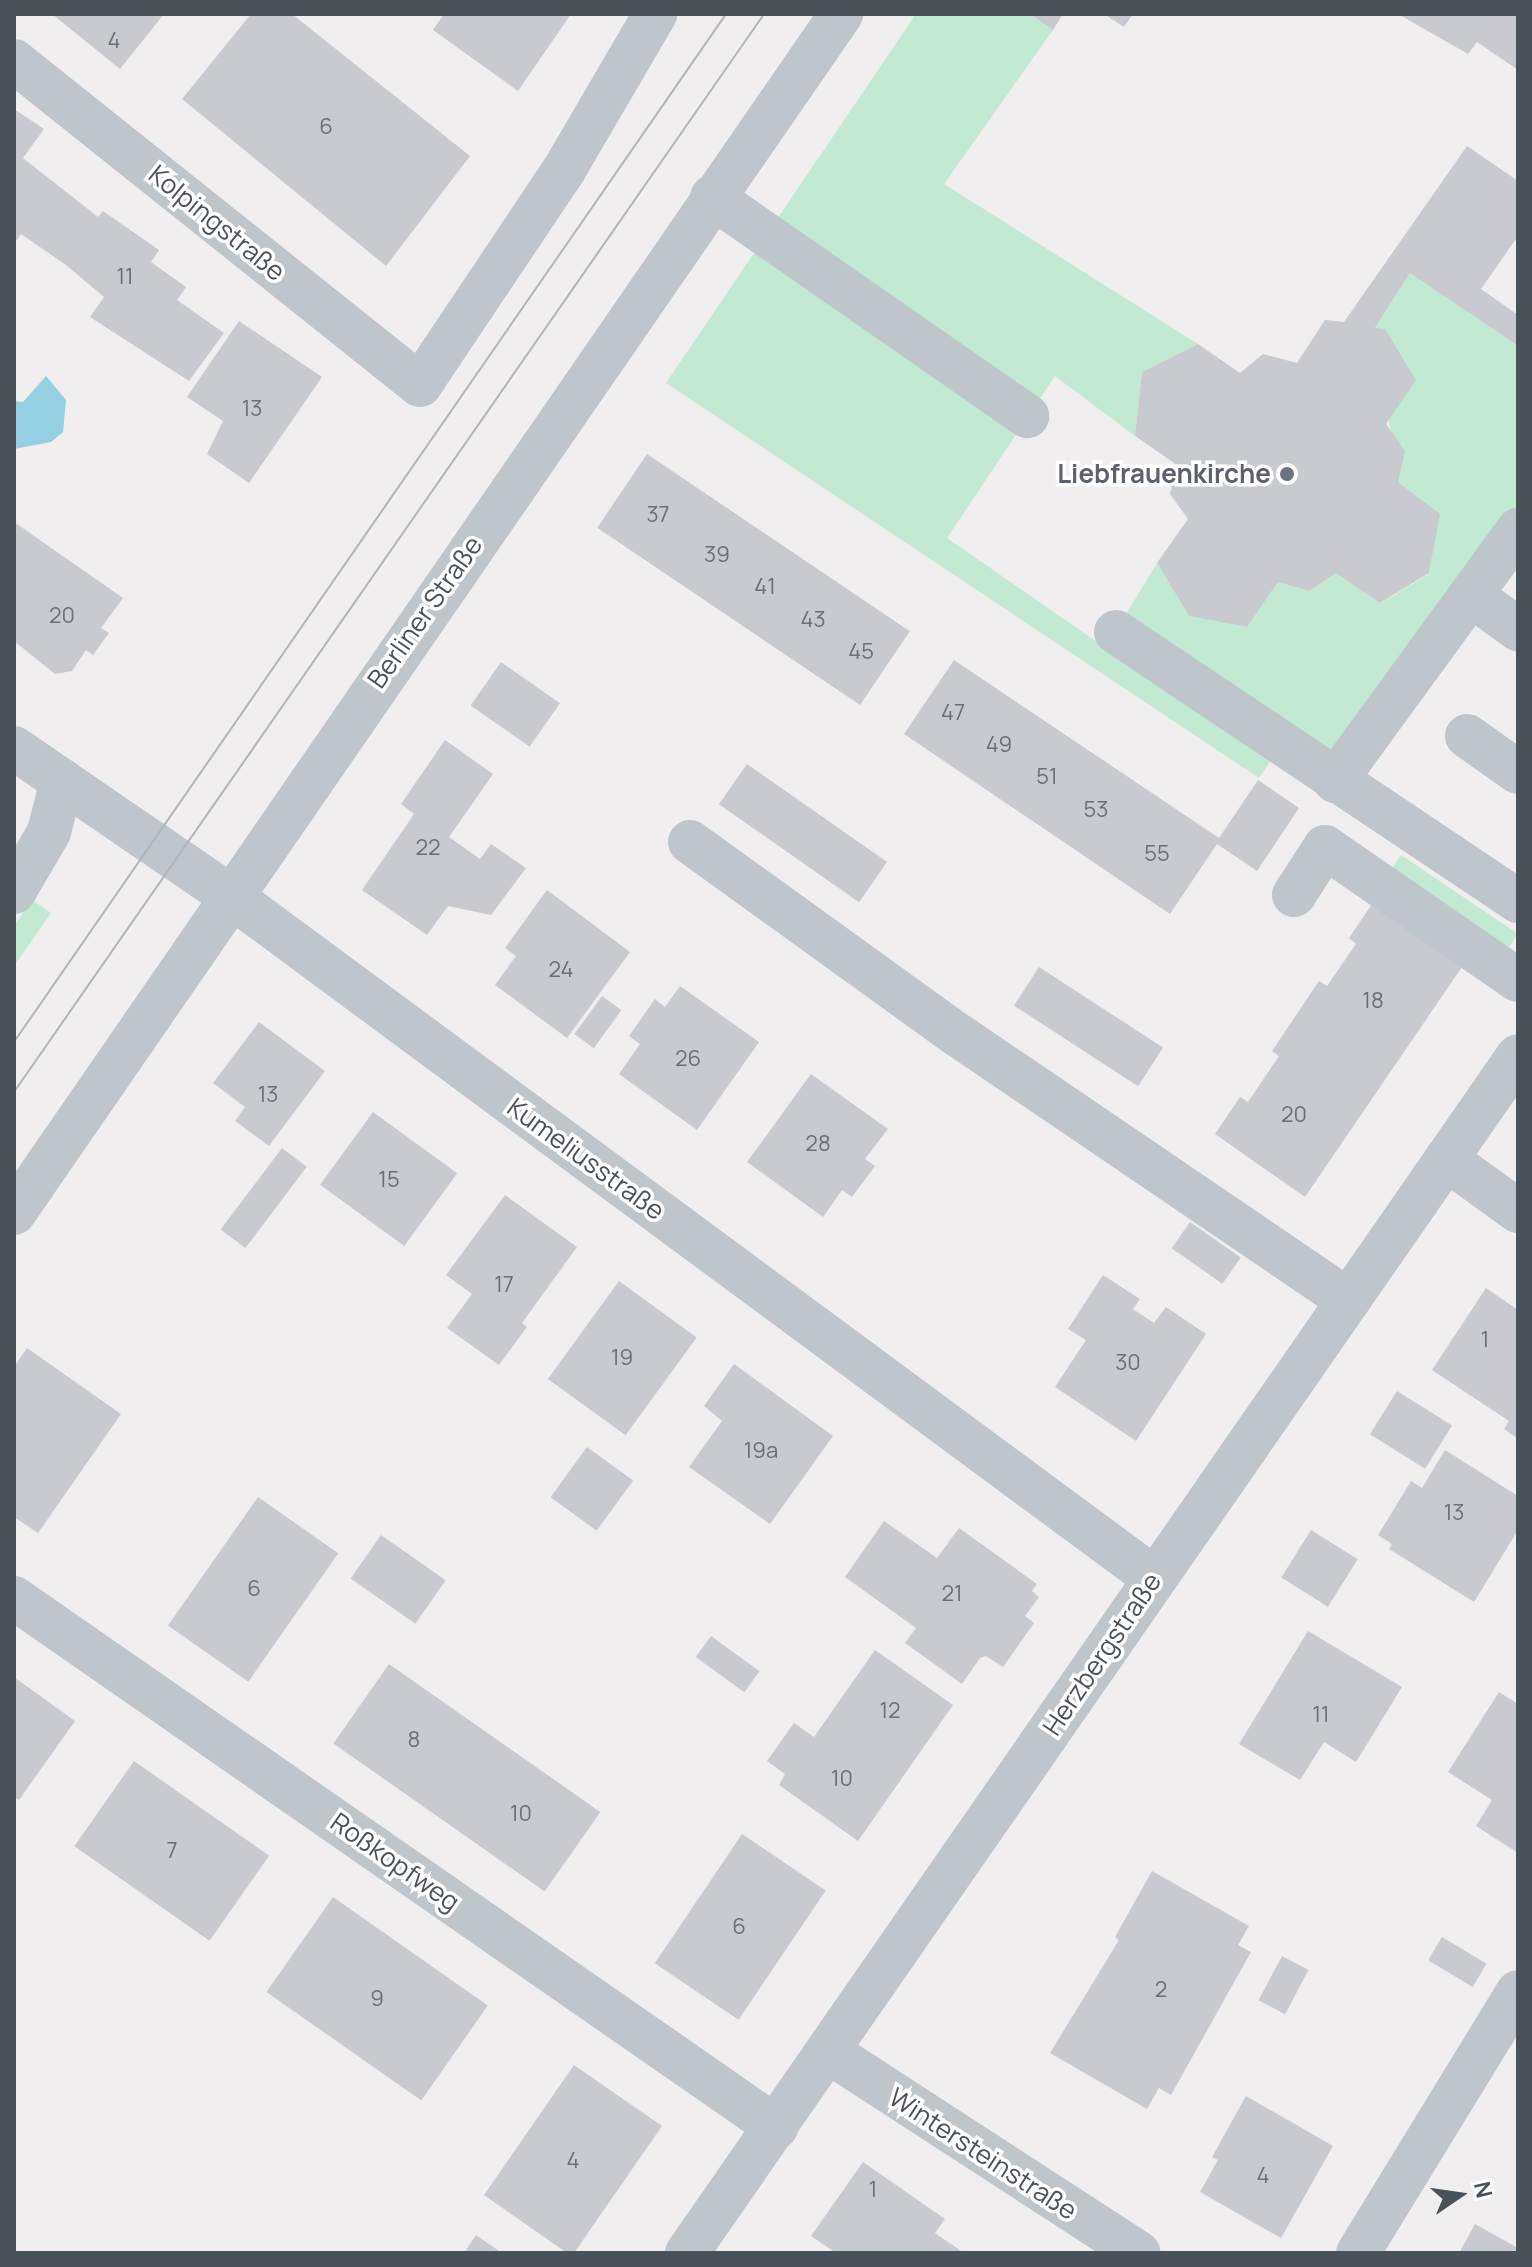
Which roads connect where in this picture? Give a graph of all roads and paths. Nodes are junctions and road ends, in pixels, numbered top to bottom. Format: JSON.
{"nodes":[{"id":1,"x":655,"y":14,"type":"edge"},
{"id":2,"x":841,"y":14,"type":"edge"},
{"id":3,"x":14,"y":61,"type":"edge"},
{"id":4,"x":712,"y":197,"type":"junction"},
{"id":5,"x":1027,"y":416,"type":"dead end"},
{"id":6,"x":1518,"y":530,"type":"edge"},
{"id":7,"x":1472,"y":596,"type":"junction"},
{"id":8,"x":1518,"y":629,"type":"edge"},
{"id":9,"x":1116,"y":632,"type":"dead end"},
{"id":10,"x":1467,"y":736,"type":"dead end"},
{"id":11,"x":14,"y":748,"type":"edge"},
{"id":12,"x":1518,"y":772,"type":"edge"},
{"id":13,"x":62,"y":781,"type":"junction"},
{"id":14,"x":1335,"y":781,"type":"junction"},
{"id":15,"x":690,"y":842,"type":"dead end"},
{"id":16,"x":14,"y":892,"type":"edge"},
{"id":17,"x":1294,"y":895,"type":"dead end"},
{"id":18,"x":232,"y":897,"type":"junction"},
{"id":19,"x":1518,"y":901,"type":"edge"},
{"id":20,"x":1518,"y":980,"type":"edge"},
{"id":21,"x":1518,"y":1056,"type":"edge"},
{"id":22,"x":1446,"y":1159,"type":"junction"},
{"id":23,"x":1518,"y":1211,"type":"edge"},
{"id":24,"x":14,"y":1213,"type":"edge"},
{"id":25,"x":1348,"y":1300,"type":"junction"},
{"id":26,"x":1154,"y":1578,"type":"junction"},
{"id":27,"x":14,"y":1598,"type":"edge"},
{"id":28,"x":1518,"y":1992,"type":"edge"},
{"id":29,"x":829,"y":2052,"type":"junction"},
{"id":30,"x":776,"y":2127,"type":"junction"},
{"id":31,"x":687,"y":2253,"type":"edge"},
{"id":32,"x":1139,"y":2253,"type":"edge"},
{"id":33,"x":1358,"y":2253,"type":"edge"}],
"edges":[{"from":1,"to":3,"type":"street","name":"Kolpingstraße"},
{"from":2,"to":4,"type":"street","name":"Berliner Straße"},
{"from":4,"to":5,"type":"street"},
{"from":4,"to":18,"type":"street","name":"Berliner Straße"},
{"from":6,"to":7,"type":"street"},
{"from":7,"to":8,"type":"street"},
{"from":7,"to":14,"type":"street"},
{"from":9,"to":14,"type":"street"},
{"from":10,"to":12,"type":"street"},
{"from":11,"to":13,"type":"street","name":"Kumeliusstraße"},
{"from":13,"to":16,"type":"street"},
{"from":13,"to":18,"type":"street","name":"Kumeliusstraße"},
{"from":14,"to":19,"type":"street"},
{"from":15,"to":25,"type":"street"},
{"from":17,"to":20,"type":"street"},
{"from":18,"to":24,"type":"street","name":"Berliner Straße"},
{"from":18,"to":26,"type":"street","name":"Kumeliusstraße"},
{"from":21,"to":22,"type":"street","name":"Herzbergstraße"},
{"from":22,"to":23,"type":"street"},
{"from":22,"to":25,"type":"street","name":"Herzbergstraße"},
{"from":25,"to":26,"type":"street","name":"Herzbergstraße"},
{"from":26,"to":29,"type":"street","name":"Herzbergstraße"},
{"from":27,"to":30,"type":"street","name":"Roßkopfweg"},
{"from":28,"to":33,"type":"street"},
{"from":29,"to":30,"type":"street","name":"Herzbergstraße"},
{"from":29,"to":32,"type":"street","name":"Wintersteinstraße"},
{"from":30,"to":31,"type":"street","name":"Herzbergstraße"}]}
